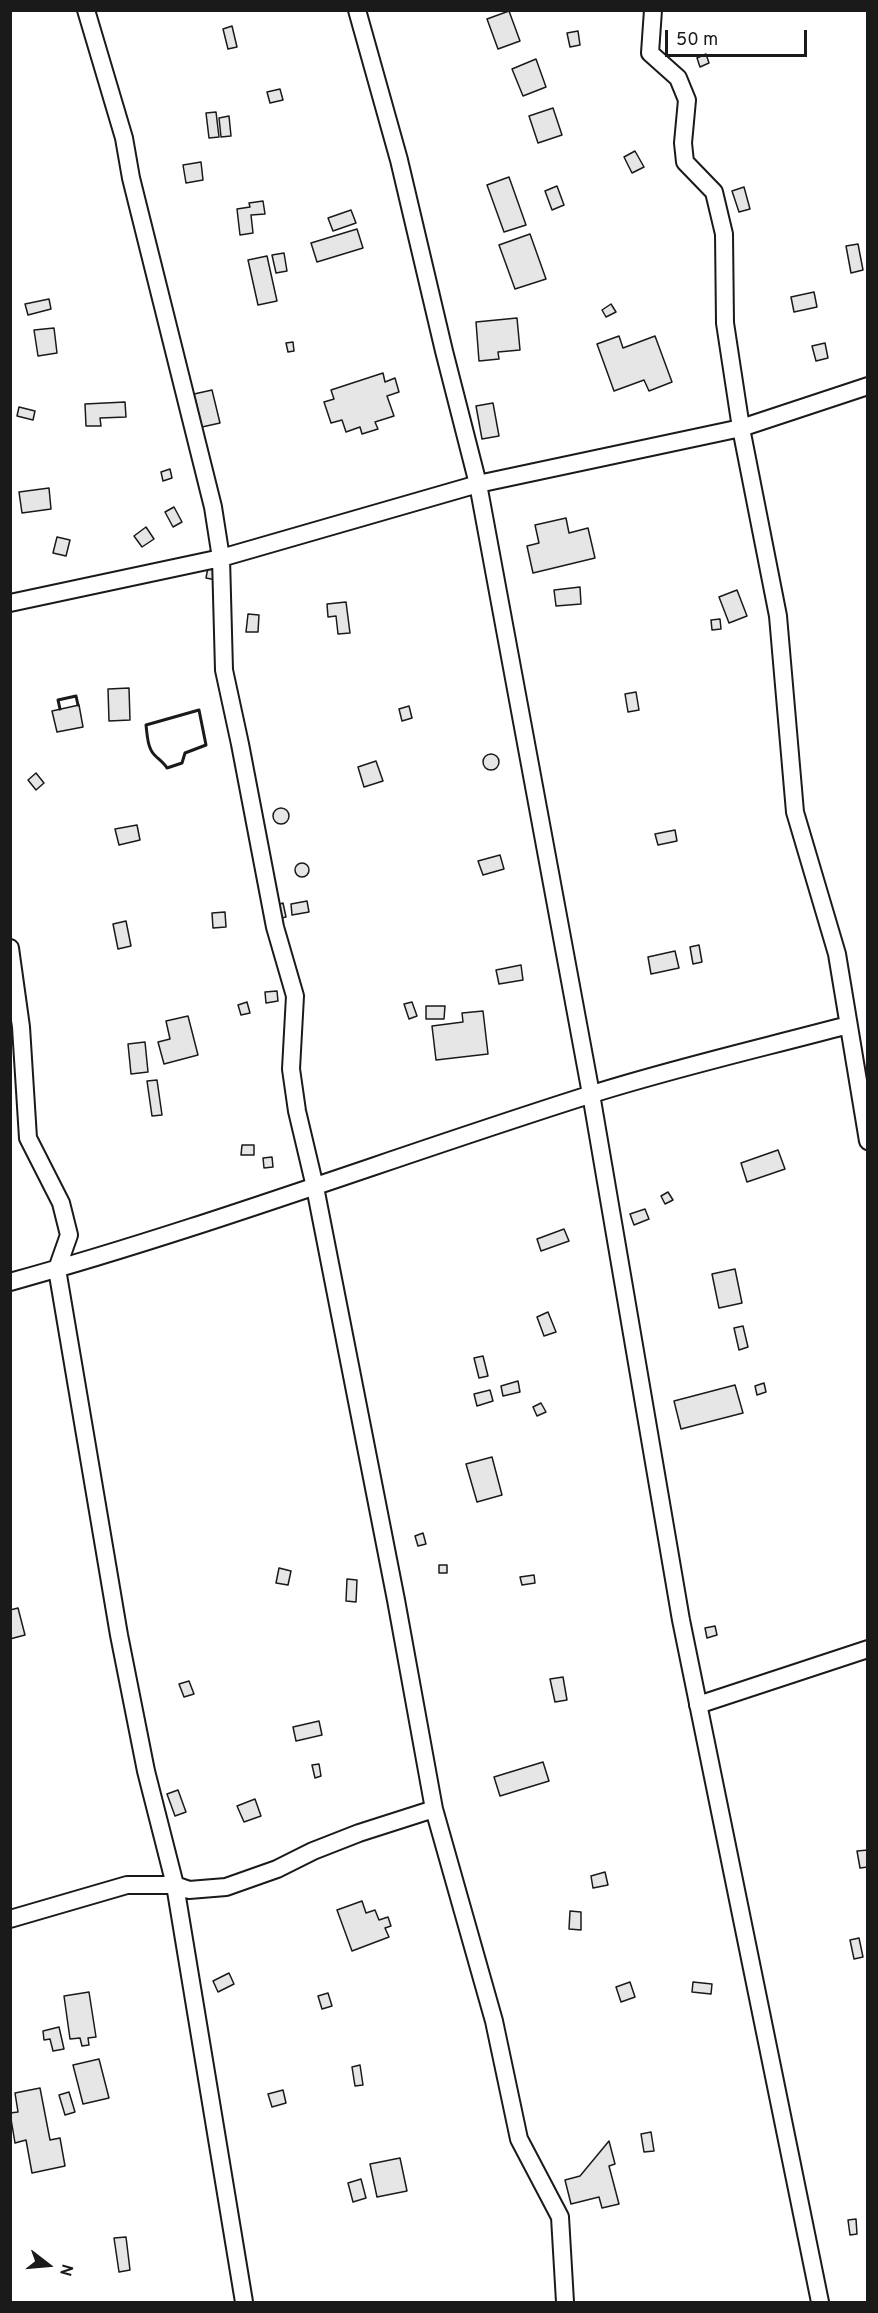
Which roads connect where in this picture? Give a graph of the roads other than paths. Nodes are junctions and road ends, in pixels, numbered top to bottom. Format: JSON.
{"nodes":[{"id":1,"x":86,"y":10,"type":"edge"},
{"id":2,"x":357,"y":10,"type":"edge"},
{"id":3,"x":653,"y":10,"type":"edge"},
{"id":4,"x":867,"y":386,"type":"edge"},
{"id":5,"x":741,"y":428,"type":"junction"},
{"id":6,"x":478,"y":484,"type":"junction"},
{"id":7,"x":221,"y":558,"type":"junction"},
{"id":8,"x":10,"y":603,"type":"edge"},
{"id":9,"x":10,"y":948,"type":"edge"},
{"id":10,"x":848,"y":1025,"type":"junction"},
{"id":11,"x":591,"y":1094,"type":"junction"},
{"id":12,"x":867,"y":1140,"type":"edge"},
{"id":13,"x":315,"y":1186,"type":"junction"},
{"id":14,"x":57,"y":1269,"type":"junction"},
{"id":15,"x":10,"y":1282,"type":"edge"},
{"id":16,"x":867,"y":1649,"type":"edge"},
{"id":17,"x":698,"y":1705,"type":"junction"},
{"id":18,"x":434,"y":1809,"type":"junction"},
{"id":19,"x":175,"y":1886,"type":"junction"},
{"id":20,"x":10,"y":1919,"type":"edge"},
{"id":21,"x":244,"y":2302,"type":"edge"},
{"id":22,"x":565,"y":2302,"type":"edge"},
{"id":23,"x":820,"y":2302,"type":"edge"}],
"edges":[{"from":1,"to":7,"type":"street"},
{"from":2,"to":6,"type":"street"},
{"from":3,"to":5,"type":"street"},
{"from":4,"to":5,"type":"street"},
{"from":5,"to":6,"type":"street"},
{"from":5,"to":10,"type":"street"},
{"from":6,"to":7,"type":"street"},
{"from":6,"to":11,"type":"street"},
{"from":7,"to":8,"type":"street"},
{"from":7,"to":13,"type":"street"},
{"from":9,"to":14,"type":"street"},
{"from":10,"to":11,"type":"street"},
{"from":10,"to":12,"type":"street"},
{"from":11,"to":13,"type":"street"},
{"from":11,"to":17,"type":"street"},
{"from":13,"to":14,"type":"street"},
{"from":13,"to":18,"type":"street"},
{"from":14,"to":15,"type":"street"},
{"from":14,"to":19,"type":"street"},
{"from":16,"to":17,"type":"street"},
{"from":17,"to":23,"type":"street"},
{"from":18,"to":19,"type":"street"},
{"from":18,"to":22,"type":"street"},
{"from":19,"to":20,"type":"street"},
{"from":19,"to":21,"type":"street"}]}
